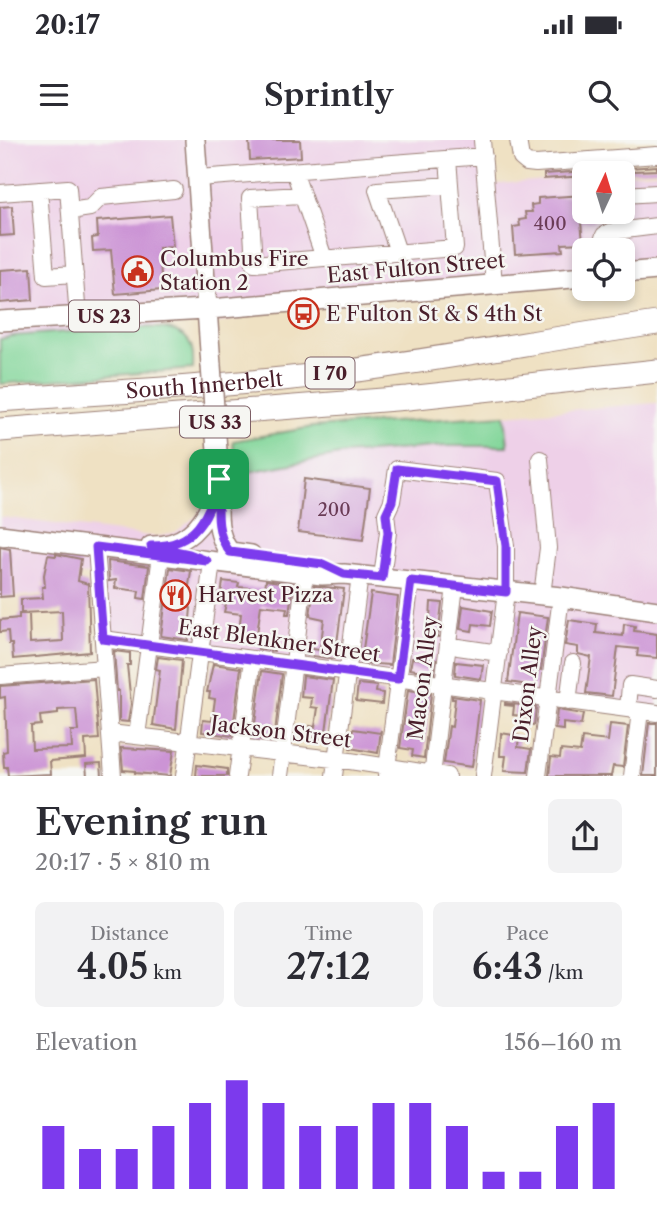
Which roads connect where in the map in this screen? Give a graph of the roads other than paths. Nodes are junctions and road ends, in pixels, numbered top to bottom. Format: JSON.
{"nodes":[{"id":1,"x":195,"y":140,"type":"edge"},
{"id":2,"x":518,"y":140,"type":"edge"},
{"id":3,"x":483,"y":148,"type":"edge"},
{"id":4,"x":657,"y":155,"type":"edge"},
{"id":5,"x":448,"y":159,"type":"junction"},
{"id":6,"x":294,"y":171,"type":"junction"},
{"id":7,"x":198,"y":178,"type":"junction"},
{"id":8,"x":450,"y":186,"type":"junction"},
{"id":9,"x":39,"y":190,"type":"junction"},
{"id":10,"x":174,"y":191,"type":"dead end"},
{"id":11,"x":0,"y":193,"type":"edge"},
{"id":12,"x":657,"y":193,"type":"edge"},
{"id":13,"x":635,"y":194,"type":"edge"},
{"id":14,"x":301,"y":195,"type":"junction"},
{"id":15,"x":70,"y":211,"type":"junction"},
{"id":16,"x":620,"y":224,"type":"edge"},
{"id":17,"x":657,"y":226,"type":"edge"},
{"id":18,"x":620,"y":229,"type":"junction"},
{"id":19,"x":603,"y":238,"type":"edge"},
{"id":20,"x":398,"y":252,"type":"junction"},
{"id":21,"x":324,"y":258,"type":"junction"},
{"id":22,"x":657,"y":271,"type":"edge"},
{"id":23,"x":635,"y":272,"type":"edge"},
{"id":24,"x":75,"y":274,"type":"junction"},
{"id":25,"x":572,"y":277,"type":"edge"},
{"id":26,"x":494,"y":284,"type":"junction"},
{"id":27,"x":207,"y":309,"type":"junction"},
{"id":28,"x":78,"y":318,"type":"junction"},
{"id":29,"x":0,"y":321,"type":"edge"},
{"id":30,"x":657,"y":323,"type":"edge"},
{"id":31,"x":652,"y":372,"type":"edge"},
{"id":32,"x":0,"y":400,"type":"edge"},
{"id":33,"x":0,"y":430,"type":"edge"},
{"id":34,"x":540,"y":460,"type":"dead end"},
{"id":35,"x":219,"y":479,"type":"junction"},
{"id":36,"x":0,"y":527,"type":"edge"},
{"id":37,"x":0,"y":535,"type":"edge"},
{"id":38,"x":96,"y":547,"type":"junction"},
{"id":39,"x":156,"y":550,"type":"junction"},
{"id":40,"x":210,"y":561,"type":"junction"},
{"id":41,"x":305,"y":573,"type":"junction"},
{"id":42,"x":352,"y":575,"type":"junction"},
{"id":43,"x":382,"y":578,"type":"junction"},
{"id":44,"x":411,"y":581,"type":"junction"},
{"id":45,"x":456,"y":586,"type":"junction"},
{"id":46,"x":506,"y":592,"type":"junction"},
{"id":47,"x":552,"y":596,"type":"junction"},
{"id":48,"x":657,"y":611,"type":"edge"},
{"id":49,"x":103,"y":639,"type":"junction"},
{"id":50,"x":149,"y":645,"type":"junction"},
{"id":51,"x":458,"y":647,"type":"dead end"},
{"id":52,"x":200,"y":652,"type":"junction"},
{"id":53,"x":499,"y":653,"type":"junction"},
{"id":54,"x":253,"y":659,"type":"junction"},
{"id":55,"x":573,"y":663,"type":"dead end"},
{"id":56,"x":294,"y":664,"type":"junction"},
{"id":57,"x":105,"y":668,"type":"junction"},
{"id":58,"x":348,"y":671,"type":"junction"},
{"id":59,"x":0,"y":676,"type":"edge"},
{"id":60,"x":398,"y":679,"type":"junction"},
{"id":61,"x":443,"y":685,"type":"junction"},
{"id":62,"x":657,"y":689,"type":"edge"},
{"id":63,"x":494,"y":691,"type":"junction"},
{"id":64,"x":548,"y":700,"type":"junction"},
{"id":65,"x":568,"y":702,"type":"junction"},
{"id":66,"x":642,"y":711,"type":"edge"},
{"id":67,"x":110,"y":733,"type":"junction"},
{"id":68,"x":137,"y":736,"type":"junction"},
{"id":69,"x":188,"y":743,"type":"junction"},
{"id":70,"x":241,"y":749,"type":"junction"},
{"id":71,"x":283,"y":754,"type":"junction"},
{"id":72,"x":335,"y":768,"type":"edge"},
{"id":73,"x":386,"y":772,"type":"edge"},
{"id":74,"x":437,"y":775,"type":"edge"},
{"id":75,"x":113,"y":776,"type":"edge"},
{"id":76,"x":184,"y":776,"type":"edge"},
{"id":77,"x":237,"y":776,"type":"edge"},
{"id":78,"x":280,"y":776,"type":"edge"},
{"id":79,"x":483,"y":776,"type":"edge"},
{"id":80,"x":538,"y":776,"type":"edge"},
{"id":81,"x":632,"y":776,"type":"edge"}],
"edges":[{"from":1,"to":7,"type":"main road"},
{"from":2,"to":4,"type":"street"},
{"from":3,"to":5,"type":"street"},
{"from":3,"to":26,"type":"street"},
{"from":5,"to":6,"type":"street"},
{"from":5,"to":8,"type":"street"},
{"from":6,"to":7,"type":"street"},
{"from":6,"to":14,"type":"street"},
{"from":7,"to":27,"type":"main road"},
{"from":8,"to":20,"type":"street"},
{"from":8,"to":20,"type":"street"},
{"from":9,"to":11,"type":"street"},
{"from":9,"to":15,"type":"street"},
{"from":9,"to":24,"type":"street"},
{"from":10,"to":15,"type":"street"},
{"from":12,"to":13,"type":"street"},
{"from":14,"to":21,"type":"street"},
{"from":14,"to":21,"type":"street"},
{"from":15,"to":24,"type":"street"},
{"from":16,"to":18,"type":"street"},
{"from":17,"to":18,"type":"street"},
{"from":18,"to":19,"type":"street"},
{"from":20,"to":21,"type":"street"},
{"from":22,"to":23,"type":"main road"},
{"from":24,"to":28,"type":"street"},
{"from":25,"to":26,"type":"main road","name":"East Fulton Street"},
{"from":26,"to":27,"type":"main road","name":"East Fulton Street"},
{"from":27,"to":28,"type":"main road","name":"East Fulton Street","number":"US 23"},
{"from":27,"to":35,"type":"main road","number":"US 33","bridge":true},
{"from":28,"to":29,"type":"main road","name":"East Fulton Street","number":"US 23"},
{"from":30,"to":32,"type":"highway","name":"South Innerbelt","number":"I 70"},
{"from":31,"to":33,"type":"highway","name":"South Innerbelt","number":"I 70"},
{"from":34,"to":47,"type":"street","name":"Dixon Alley"},
{"from":35,"to":39,"type":"main road"},
{"from":35,"to":42,"type":"main road","number":"US 33"},
{"from":36,"to":39,"type":"main road","number":"US 33"},
{"from":37,"to":38,"type":"main road"},
{"from":38,"to":39,"type":"main road"},
{"from":38,"to":49,"type":"street"},
{"from":39,"to":40,"type":"main road","number":"US 33"},
{"from":39,"to":50,"type":"street"},
{"from":40,"to":41,"type":"main road","number":"US 33"},
{"from":40,"to":52,"type":"street"},
{"from":41,"to":42,"type":"main road","number":"US 33"},
{"from":41,"to":56,"type":"street"},
{"from":42,"to":43,"type":"main road","number":"US 33"},
{"from":42,"to":58,"type":"street"},
{"from":43,"to":44,"type":"main road","number":"US 33"},
{"from":43,"to":46,"type":"street"},
{"from":44,"to":45,"type":"main road","number":"US 33"},
{"from":44,"to":60,"type":"street"},
{"from":45,"to":46,"type":"main road","number":"US 33"},
{"from":45,"to":61,"type":"street","name":"Macon Alley"},
{"from":46,"to":47,"type":"main road","number":"US 33"},
{"from":46,"to":53,"type":"street"},
{"from":47,"to":48,"type":"main road","number":"US 33"},
{"from":47,"to":64,"type":"street","name":"Dixon Alley"},
{"from":49,"to":50,"type":"street","name":"East Blenkner Street"},
{"from":49,"to":57,"type":"street"},
{"from":50,"to":52,"type":"street","name":"East Blenkner Street"},
{"from":50,"to":68,"type":"street"},
{"from":51,"to":53,"type":"street"},
{"from":52,"to":54,"type":"street","name":"East Blenkner Street"},
{"from":52,"to":69,"type":"street"},
{"from":53,"to":63,"type":"street"},
{"from":54,"to":56,"type":"street","name":"East Blenkner Street"},
{"from":54,"to":70,"type":"street"},
{"from":55,"to":65,"type":"street"},
{"from":56,"to":58,"type":"street","name":"East Blenkner Street"},
{"from":56,"to":71,"type":"street"},
{"from":57,"to":59,"type":"street"},
{"from":57,"to":67,"type":"street"},
{"from":58,"to":60,"type":"street","name":"East Blenkner Street"},
{"from":58,"to":72,"type":"street"},
{"from":60,"to":61,"type":"street","name":"East Blenkner Street"},
{"from":60,"to":73,"type":"street"},
{"from":61,"to":63,"type":"street","name":"East Blenkner Street"},
{"from":61,"to":74,"type":"street","name":"Macon Alley"},
{"from":62,"to":66,"type":"street"},
{"from":63,"to":64,"type":"street","name":"East Blenkner Street"},
{"from":63,"to":79,"type":"street"},
{"from":64,"to":65,"type":"street","name":"East Blenkner Street"},
{"from":64,"to":80,"type":"street","name":"Dixon Alley"},
{"from":65,"to":66,"type":"street","name":"East Blenkner Street"},
{"from":66,"to":81,"type":"street"},
{"from":67,"to":68,"type":"street","name":"Jackson Street"},
{"from":67,"to":75,"type":"street"},
{"from":68,"to":69,"type":"street","name":"Jackson Street"},
{"from":69,"to":70,"type":"street","name":"Jackson Street"},
{"from":69,"to":76,"type":"street"},
{"from":70,"to":71,"type":"street","name":"Jackson Street"},
{"from":70,"to":77,"type":"street"},
{"from":71,"to":72,"type":"street","name":"Jackson Street"},
{"from":71,"to":78,"type":"street"},
{"from":72,"to":73,"type":"street","name":"Jackson Street"},
{"from":73,"to":74,"type":"street","name":"Jackson Street"}]}
